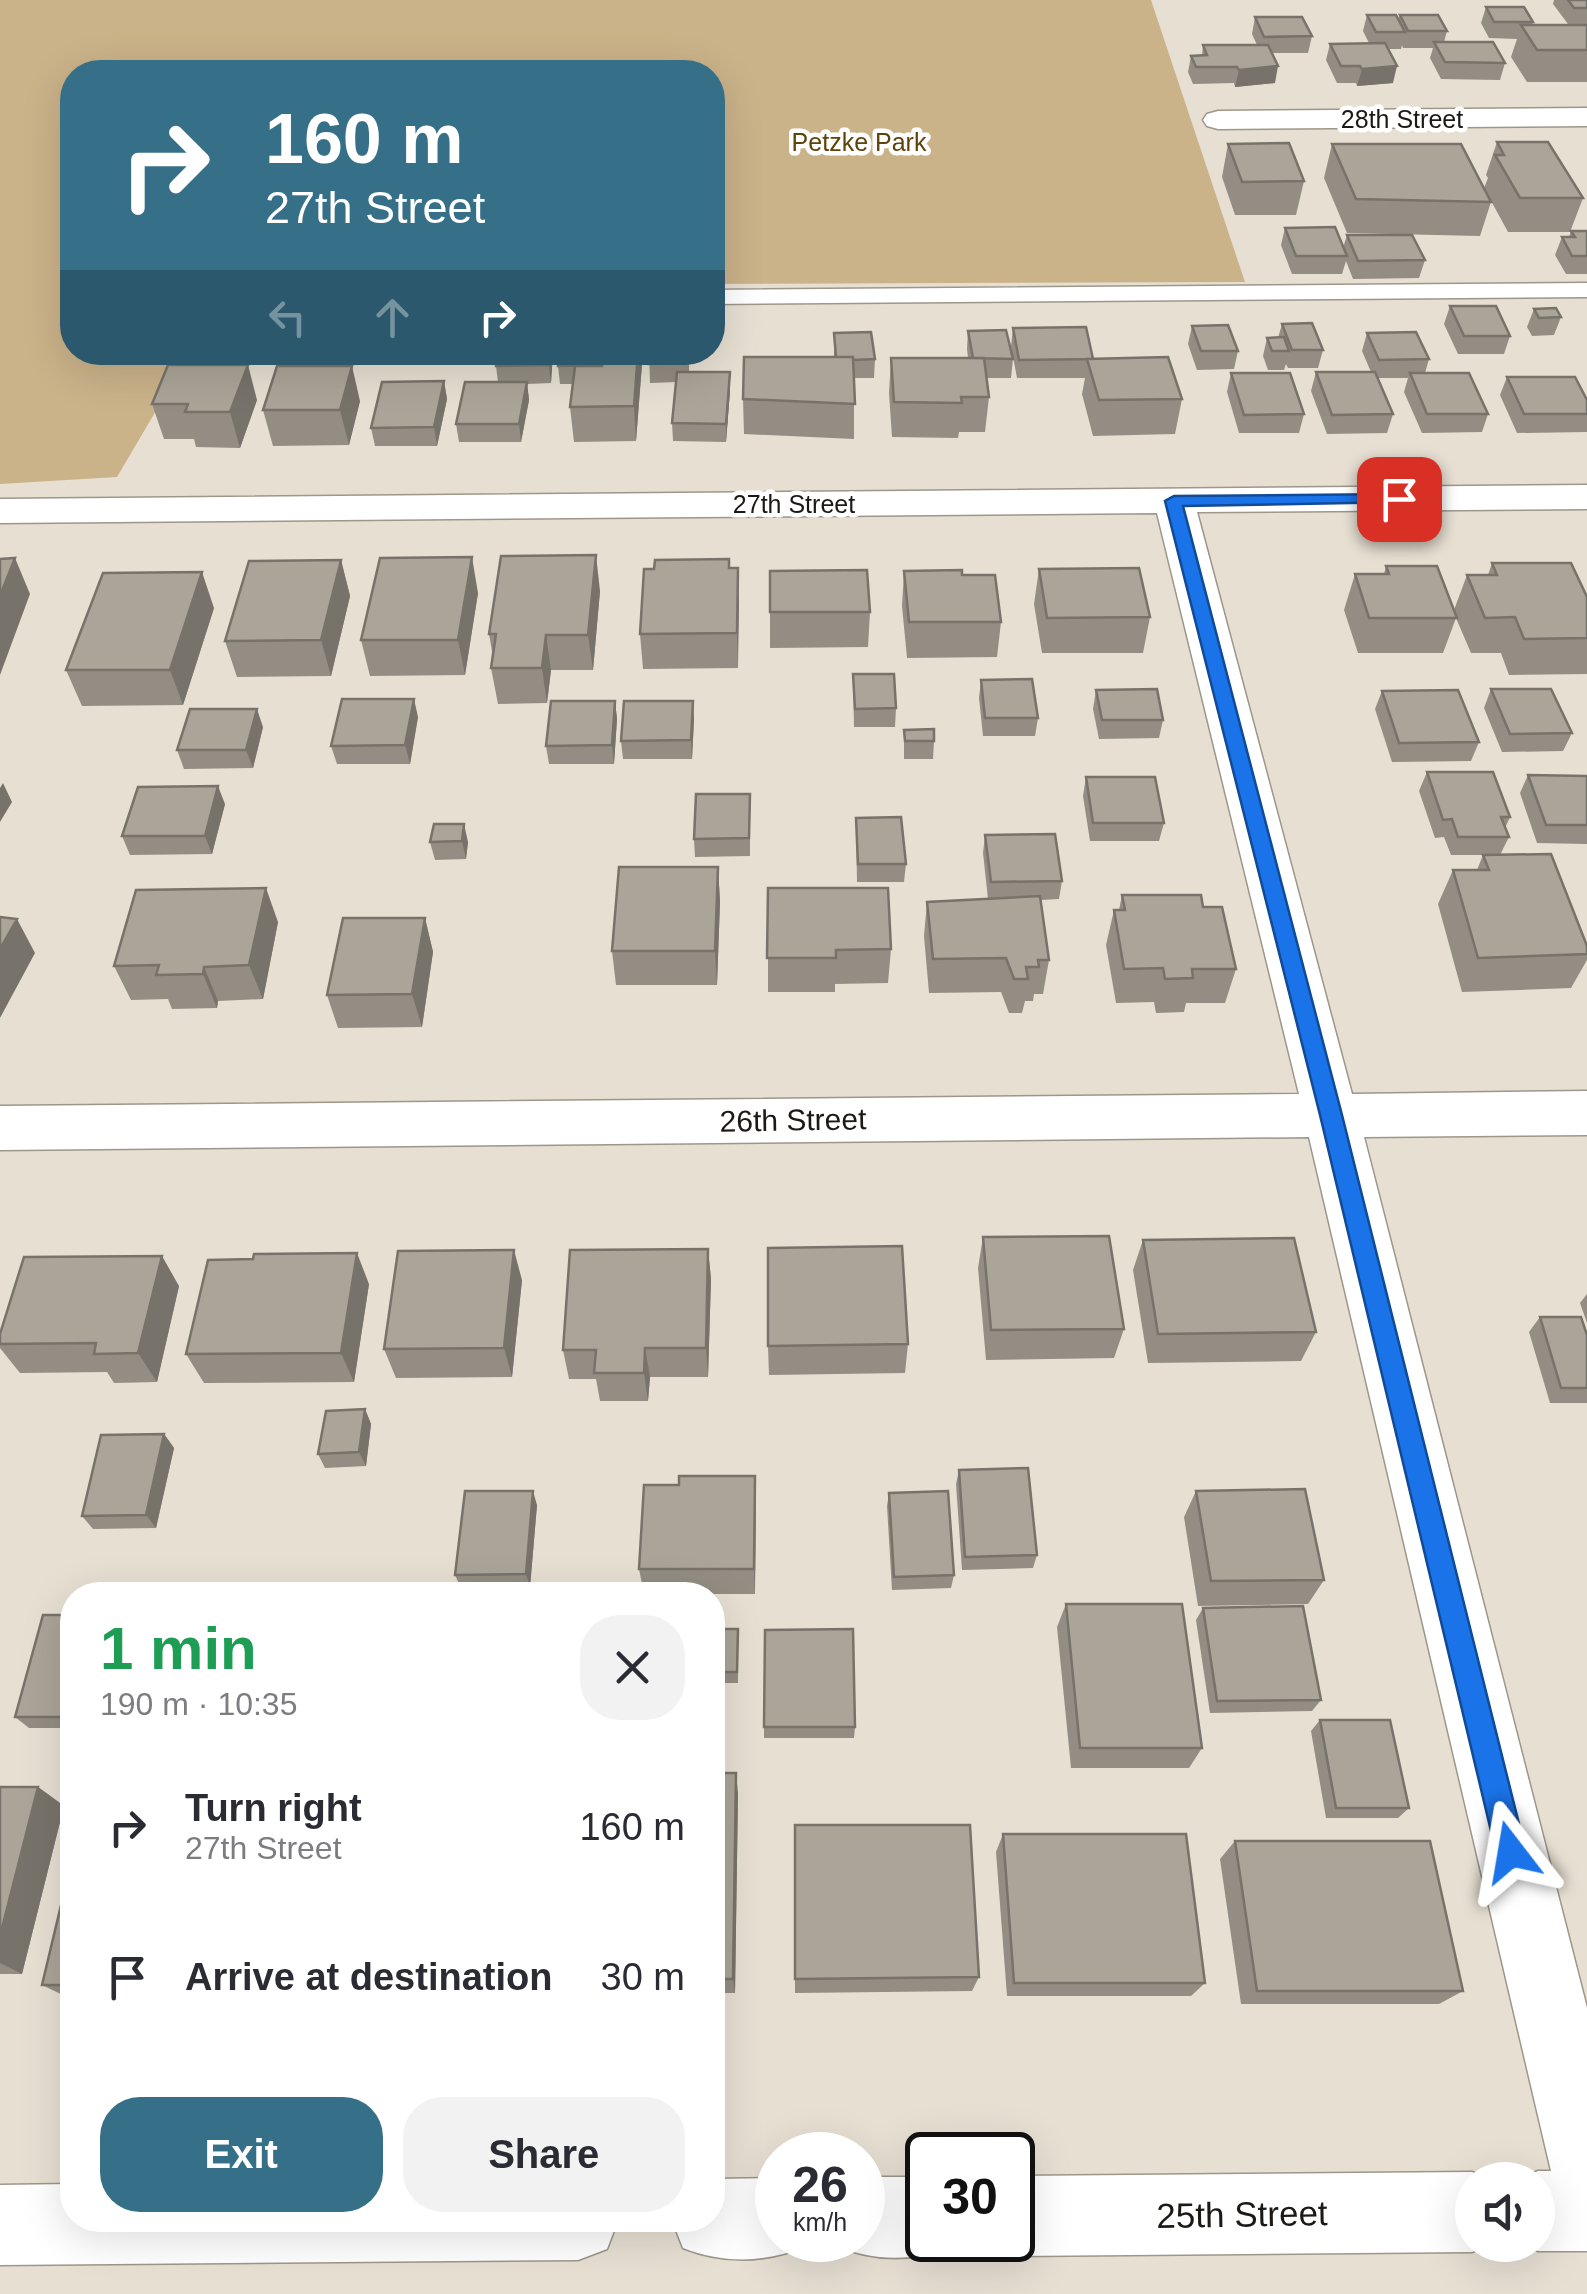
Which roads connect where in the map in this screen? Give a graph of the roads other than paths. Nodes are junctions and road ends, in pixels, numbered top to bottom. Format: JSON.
{"nodes":[{"id":1,"x":1587,"y":117,"type":"edge"},
{"id":2,"x":1218,"y":120,"type":"dead end"},
{"id":3,"x":1587,"y":290,"type":"edge"},
{"id":4,"x":725,"y":296,"type":"edge"},
{"id":5,"x":1587,"y":497,"type":"edge"},
{"id":6,"x":1174,"y":501,"type":"junction"},
{"id":7,"x":0,"y":511,"type":"edge"},
{"id":8,"x":1587,"y":1113,"type":"edge"},
{"id":9,"x":1331,"y":1115,"type":"junction"},
{"id":10,"x":0,"y":1128,"type":"edge"},
{"id":11,"x":1587,"y":2162,"type":"edge"},
{"id":12,"x":1587,"y":2210,"type":"edge"},
{"id":13,"x":1555,"y":2211,"type":"edge"},
{"id":14,"x":1455,"y":2212,"type":"edge"},
{"id":15,"x":1035,"y":2216,"type":"edge"},
{"id":16,"x":755,"y":2218,"type":"edge"},
{"id":17,"x":725,"y":2219,"type":"edge"},
{"id":18,"x":60,"y":2225,"type":"edge"},
{"id":19,"x":0,"y":2226,"type":"edge"}],
"edges":[{"from":1,"to":2,"type":"street","name":"28th Street"},
{"from":3,"to":4,"type":"lane"},
{"from":5,"to":6,"type":"street","name":"27th Street"},
{"from":6,"to":7,"type":"street","name":"27th Street"},
{"from":6,"to":9,"type":"street"},
{"from":8,"to":9,"type":"street","name":"26th Street"},
{"from":9,"to":10,"type":"street","name":"26th Street"},
{"from":9,"to":11,"type":"street"},
{"from":12,"to":13,"type":"street"},
{"from":14,"to":15,"type":"street","name":"25th Street"},
{"from":16,"to":17,"type":"street"},
{"from":18,"to":19,"type":"street"}]}
